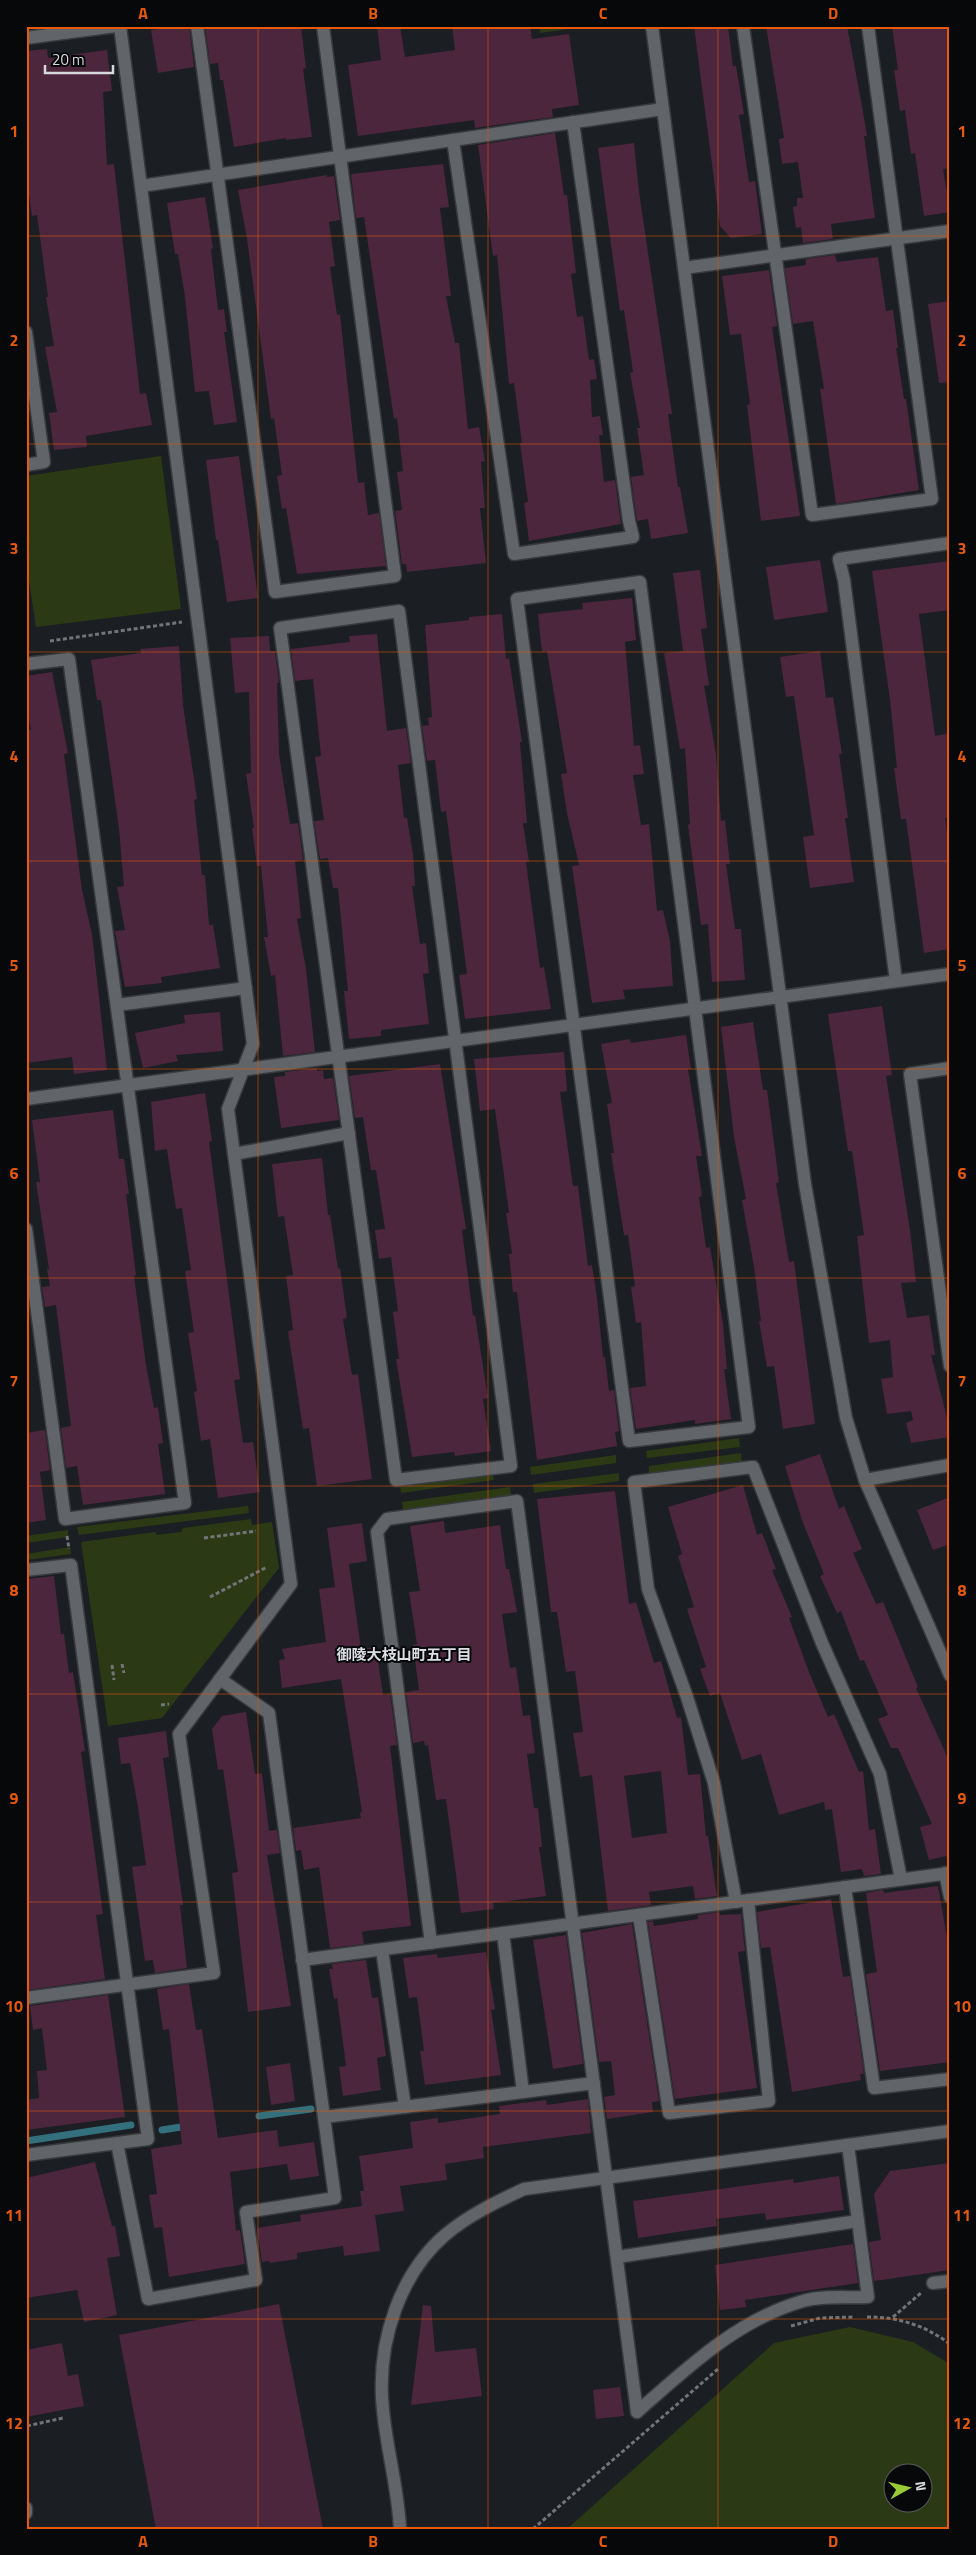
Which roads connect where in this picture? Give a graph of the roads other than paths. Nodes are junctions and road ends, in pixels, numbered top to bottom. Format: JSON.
{"nodes":[{"id":1,"x":118,"y":26,"type":"edge"},
{"id":2,"x":197,"y":26,"type":"edge"},
{"id":3,"x":323,"y":26,"type":"edge"},
{"id":4,"x":652,"y":26,"type":"edge"},
{"id":5,"x":743,"y":26,"type":"edge"},
{"id":6,"x":868,"y":26,"type":"edge"},
{"id":7,"x":26,"y":38,"type":"edge"},
{"id":8,"x":663,"y":108,"type":"junction"},
{"id":9,"x":573,"y":122,"type":"junction"},
{"id":10,"x":453,"y":140,"type":"junction"},
{"id":11,"x":340,"y":156,"type":"junction"},
{"id":12,"x":218,"y":174,"type":"junction"},
{"id":13,"x":141,"y":186,"type":"junction"},
{"id":14,"x":950,"y":231,"type":"edge"},
{"id":15,"x":896,"y":238,"type":"junction"},
{"id":16,"x":774,"y":255,"type":"junction"},
{"id":17,"x":684,"y":268,"type":"junction"},
{"id":18,"x":26,"y":332,"type":"edge"},
{"id":19,"x":26,"y":465,"type":"edge"},
{"id":20,"x":950,"y":543,"type":"edge"},
{"id":21,"x":26,"y":664,"type":"edge"},
{"id":22,"x":950,"y":974,"type":"edge"},
{"id":23,"x":896,"y":981,"type":"junction"},
{"id":24,"x":246,"y":988,"type":"junction"},
{"id":25,"x":780,"y":997,"type":"junction"},
{"id":26,"x":117,"y":1006,"type":"junction"},
{"id":27,"x":695,"y":1009,"type":"junction"},
{"id":28,"x":574,"y":1025,"type":"junction"},
{"id":29,"x":456,"y":1041,"type":"junction"},
{"id":30,"x":338,"y":1057,"type":"junction"},
{"id":31,"x":950,"y":1068,"type":"edge"},
{"id":32,"x":243,"y":1070,"type":"junction"},
{"id":33,"x":128,"y":1086,"type":"junction"},
{"id":34,"x":26,"y":1100,"type":"edge"},
{"id":35,"x":349,"y":1132,"type":"junction"},
{"id":36,"x":234,"y":1154,"type":"junction"},
{"id":37,"x":26,"y":1229,"type":"edge"},
{"id":38,"x":950,"y":1366,"type":"edge"},
{"id":39,"x":950,"y":1465,"type":"edge"},
{"id":40,"x":865,"y":1480,"type":"junction"},
{"id":41,"x":26,"y":1570,"type":"edge"},
{"id":42,"x":950,"y":1675,"type":"edge"},
{"id":43,"x":220,"y":1679,"type":"junction"},
{"id":44,"x":947,"y":1873,"type":"edge"},
{"id":45,"x":901,"y":1879,"type":"junction"},
{"id":46,"x":844,"y":1887,"type":"junction"},
{"id":47,"x":950,"y":1897,"type":"edge"},
{"id":48,"x":742,"y":1901,"type":"junction"},
{"id":49,"x":639,"y":1915,"type":"junction"},
{"id":50,"x":572,"y":1924,"type":"junction"},
{"id":51,"x":503,"y":1933,"type":"junction"},
{"id":52,"x":431,"y":1943,"type":"junction"},
{"id":53,"x":382,"y":1950,"type":"junction"},
{"id":54,"x":302,"y":1960,"type":"junction"},
{"id":55,"x":127,"y":1984,"type":"junction"},
{"id":56,"x":26,"y":1998,"type":"edge"},
{"id":57,"x":950,"y":2079,"type":"edge"},
{"id":58,"x":594,"y":2083,"type":"junction"},
{"id":59,"x":523,"y":2092,"type":"junction"},
{"id":60,"x":405,"y":2107,"type":"junction"},
{"id":61,"x":324,"y":2117,"type":"junction"},
{"id":62,"x":950,"y":2131,"type":"edge"},
{"id":63,"x":117,"y":2143,"type":"junction"},
{"id":64,"x":848,"y":2144,"type":"junction"},
{"id":65,"x":26,"y":2155,"type":"edge"},
{"id":66,"x":606,"y":2177,"type":"junction"},
{"id":67,"x":858,"y":2221,"type":"junction"},
{"id":68,"x":617,"y":2257,"type":"junction"},
{"id":69,"x":950,"y":2281,"type":"edge"},
{"id":70,"x":933,"y":2283,"type":"road end"},
{"id":71,"x":26,"y":2508,"type":"edge"},
{"id":72,"x":26,"y":2514,"type":"edge"},
{"id":73,"x":400,"y":2529,"type":"edge"}],
"edges":[{"from":1,"to":7,"type":"street"},
{"from":1,"to":13,"type":"street"},
{"from":2,"to":12,"type":"street"},
{"from":3,"to":11,"type":"street"},
{"from":4,"to":8,"type":"street"},
{"from":5,"to":16,"type":"street"},
{"from":6,"to":15,"type":"street"},
{"from":8,"to":9,"type":"street"},
{"from":8,"to":17,"type":"street"},
{"from":9,"to":10,"type":"street"},
{"from":9,"to":10,"type":"street"},
{"from":10,"to":11,"type":"street"},
{"from":11,"to":12,"type":"street"},
{"from":11,"to":12,"type":"street"},
{"from":12,"to":13,"type":"street"},
{"from":13,"to":24,"type":"street"},
{"from":14,"to":15,"type":"street"},
{"from":15,"to":16,"type":"street"},
{"from":15,"to":16,"type":"street"},
{"from":16,"to":17,"type":"street"},
{"from":17,"to":25,"type":"street"},
{"from":18,"to":19,"type":"street"},
{"from":20,"to":23,"type":"street"},
{"from":21,"to":26,"type":"street"},
{"from":22,"to":23,"type":"street"},
{"from":23,"to":25,"type":"street"},
{"from":24,"to":26,"type":"street"},
{"from":24,"to":32,"type":"street"},
{"from":25,"to":27,"type":"street"},
{"from":25,"to":40,"type":"street"},
{"from":26,"to":33,"type":"street"},
{"from":27,"to":28,"type":"street"},
{"from":27,"to":28,"type":"street"},
{"from":27,"to":28,"type":"street"},
{"from":28,"to":29,"type":"street"},
{"from":29,"to":30,"type":"street"},
{"from":29,"to":30,"type":"street"},
{"from":29,"to":35,"type":"street"},
{"from":30,"to":32,"type":"street"},
{"from":30,"to":35,"type":"street"},
{"from":31,"to":38,"type":"street"},
{"from":32,"to":33,"type":"street"},
{"from":32,"to":36,"type":"street"},
{"from":33,"to":34,"type":"street"},
{"from":33,"to":37,"type":"street"},
{"from":35,"to":36,"type":"street"},
{"from":36,"to":43,"type":"street"},
{"from":39,"to":40,"type":"street"},
{"from":40,"to":42,"type":"street"},
{"from":41,"to":55,"type":"street"},
{"from":43,"to":54,"type":"street"},
{"from":43,"to":55,"type":"street"},
{"from":44,"to":45,"type":"street"},
{"from":44,"to":47,"type":"street"},
{"from":45,"to":46,"type":"street"},
{"from":45,"to":48,"type":"street"},
{"from":46,"to":48,"type":"street"},
{"from":46,"to":57,"type":"street"},
{"from":48,"to":49,"type":"street"},
{"from":48,"to":49,"type":"street"},
{"from":49,"to":50,"type":"street"},
{"from":50,"to":51,"type":"street"},
{"from":50,"to":52,"type":"street"},
{"from":50,"to":58,"type":"street"},
{"from":51,"to":52,"type":"street"},
{"from":51,"to":59,"type":"street"},
{"from":52,"to":53,"type":"street"},
{"from":53,"to":54,"type":"street"},
{"from":53,"to":60,"type":"street"},
{"from":54,"to":61,"type":"street"},
{"from":55,"to":56,"type":"street"},
{"from":55,"to":63,"type":"street"},
{"from":58,"to":59,"type":"street"},
{"from":58,"to":66,"type":"street"},
{"from":59,"to":60,"type":"street"},
{"from":60,"to":61,"type":"street"},
{"from":61,"to":63,"type":"street"},
{"from":62,"to":64,"type":"street"},
{"from":63,"to":65,"type":"street"},
{"from":64,"to":66,"type":"street"},
{"from":64,"to":67,"type":"street"},
{"from":66,"to":68,"type":"street"},
{"from":66,"to":73,"type":"street"},
{"from":67,"to":68,"type":"street"},
{"from":67,"to":68,"type":"street"},
{"from":69,"to":70,"type":"street"},
{"from":71,"to":72,"type":"street"}]}
